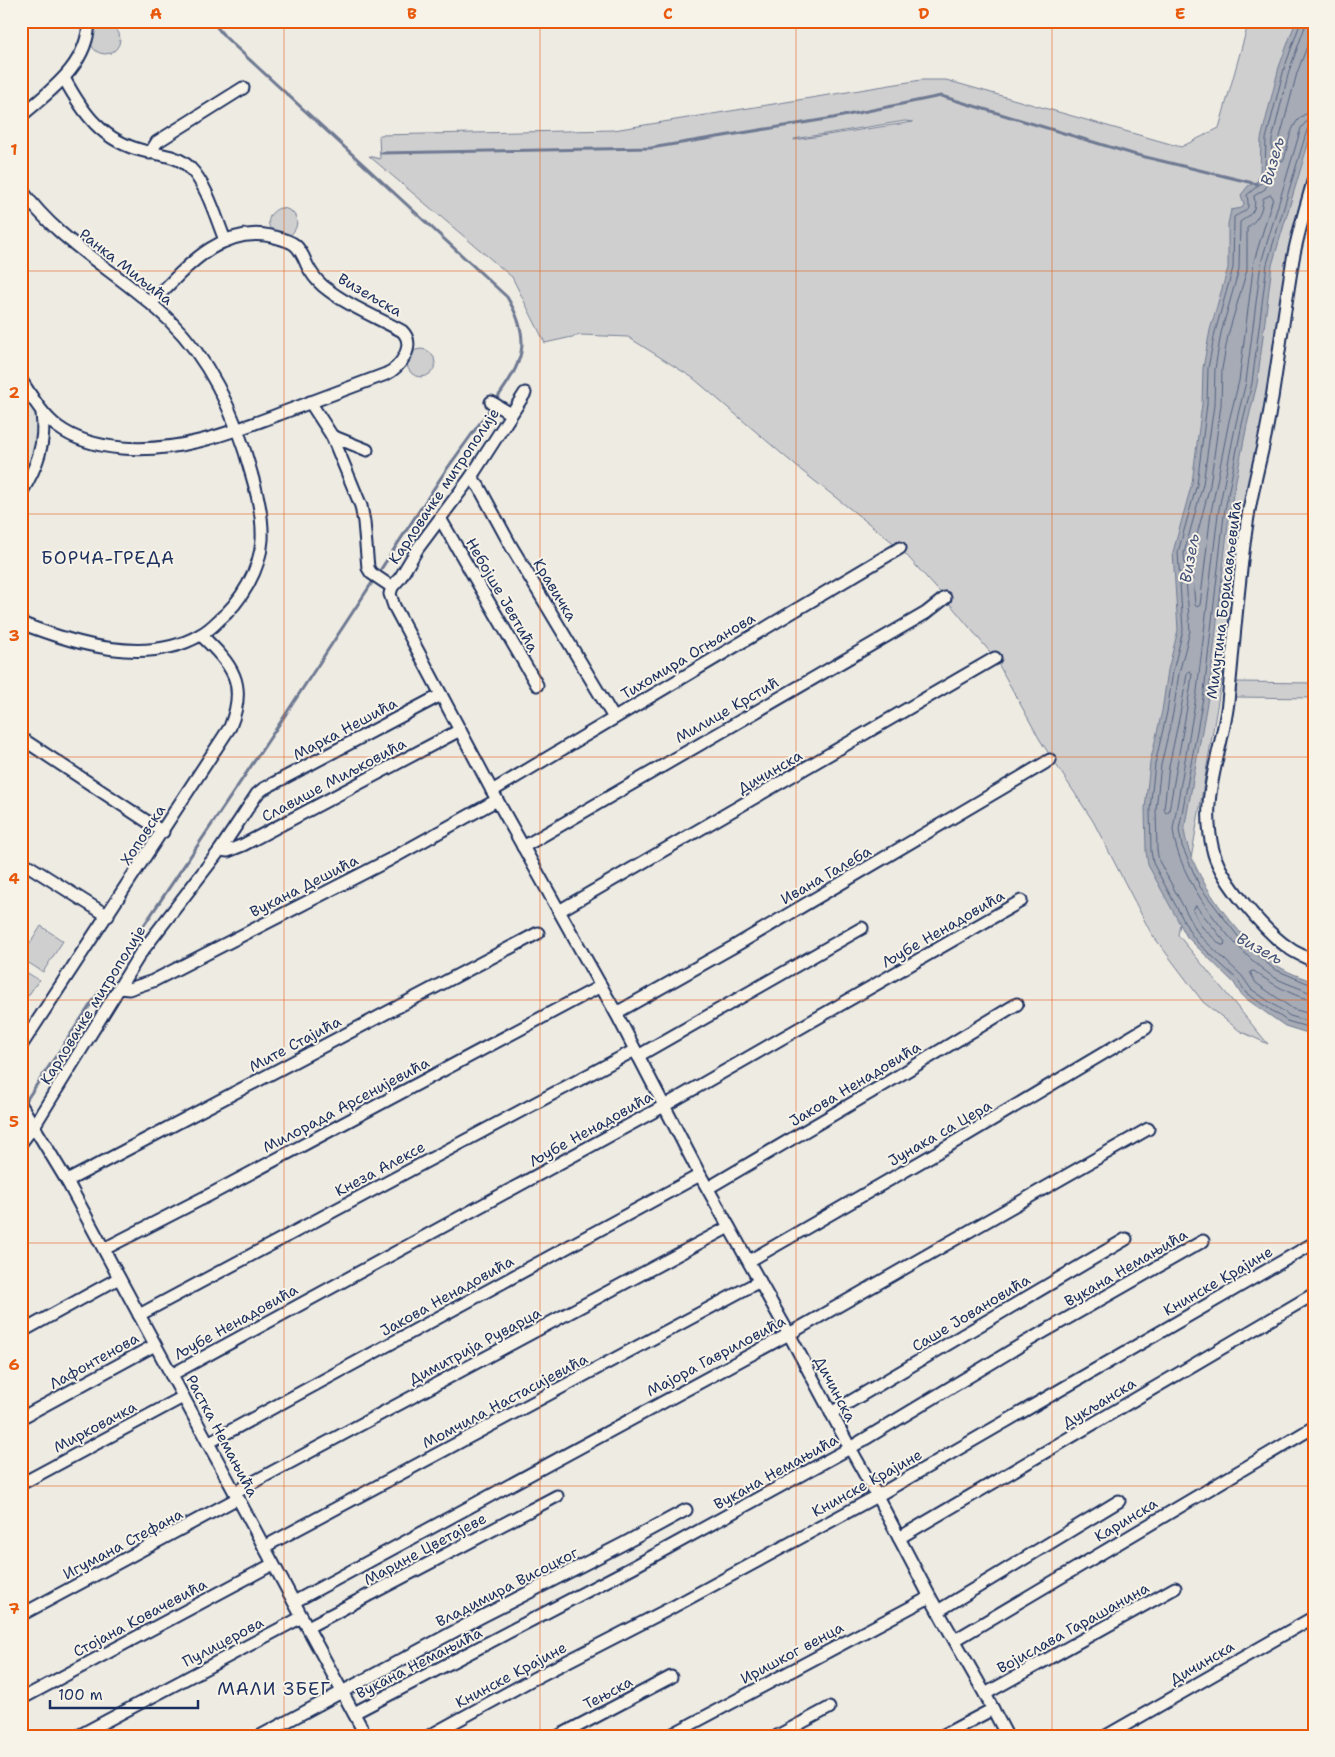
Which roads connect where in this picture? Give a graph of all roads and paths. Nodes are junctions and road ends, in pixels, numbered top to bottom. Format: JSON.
{"nodes":[{"id":1,"x":89,"y":21,"type":"edge"},
{"id":2,"x":64,"y":78,"type":"junction"},
{"id":3,"x":243,"y":88,"type":"dead end"},
{"id":4,"x":21,"y":116,"type":"edge"},
{"id":5,"x":150,"y":153,"type":"junction"},
{"id":6,"x":1314,"y":178,"type":"edge"},
{"id":7,"x":21,"y":188,"type":"edge"},
{"id":8,"x":225,"y":240,"type":"junction"},
{"id":9,"x":151,"y":303,"type":"junction"},
{"id":10,"x":21,"y":380,"type":"edge"},
{"id":11,"x":525,"y":393,"type":"dead end"},
{"id":12,"x":310,"y":402,"type":"junction"},
{"id":13,"x":495,"y":404,"type":"dead end"},
{"id":14,"x":42,"y":413,"type":"junction"},
{"id":15,"x":511,"y":414,"type":"junction"},
{"id":16,"x":238,"y":430,"type":"junction"},
{"id":17,"x":332,"y":436,"type":"junction"},
{"id":18,"x":367,"y":450,"type":"dead end"},
{"id":19,"x":471,"y":477,"type":"junction"},
{"id":20,"x":21,"y":493,"type":"edge"},
{"id":21,"x":441,"y":520,"type":"junction"},
{"id":22,"x":900,"y":548,"type":"dead end"},
{"id":23,"x":389,"y":588,"type":"junction"},
{"id":24,"x":945,"y":598,"type":"dead end"},
{"id":25,"x":21,"y":623,"type":"edge"},
{"id":26,"x":201,"y":635,"type":"junction"},
{"id":27,"x":995,"y":658,"type":"dead end"},
{"id":28,"x":537,"y":685,"type":"dead end"},
{"id":29,"x":441,"y":695,"type":"junction"},
{"id":30,"x":614,"y":718,"type":"junction"},
{"id":31,"x":460,"y":730,"type":"junction"},
{"id":32,"x":21,"y":738,"type":"edge"},
{"id":33,"x":1050,"y":760,"type":"dead end"},
{"id":34,"x":263,"y":789,"type":"joint"},
{"id":35,"x":495,"y":795,"type":"junction"},
{"id":36,"x":163,"y":832,"type":"junction"},
{"id":37,"x":523,"y":846,"type":"junction"},
{"id":38,"x":220,"y":850,"type":"junction"},
{"id":39,"x":21,"y":861,"type":"edge"},
{"id":40,"x":1022,"y":901,"type":"dead end"},
{"id":41,"x":559,"y":912,"type":"junction"},
{"id":42,"x":108,"y":916,"type":"junction"},
{"id":43,"x":862,"y":928,"type":"dead end"},
{"id":44,"x":538,"y":933,"type":"dead end"},
{"id":45,"x":1311,"y":960,"type":"dead end"},
{"id":46,"x":601,"y":986,"type":"junction"},
{"id":47,"x":120,"y":988,"type":"junction"},
{"id":48,"x":1017,"y":1004,"type":"dead end"},
{"id":49,"x":616,"y":1013,"type":"junction"},
{"id":50,"x":1146,"y":1028,"type":"dead end"},
{"id":51,"x":21,"y":1046,"type":"edge"},
{"id":52,"x":637,"y":1053,"type":"junction"},
{"id":53,"x":21,"y":1105,"type":"edge"},
{"id":54,"x":664,"y":1106,"type":"junction"},
{"id":55,"x":34,"y":1126,"type":"junction"},
{"id":56,"x":1148,"y":1129,"type":"dead end"},
{"id":57,"x":21,"y":1143,"type":"edge"},
{"id":58,"x":700,"y":1175,"type":"junction"},
{"id":59,"x":67,"y":1181,"type":"junction"},
{"id":60,"x":708,"y":1188,"type":"junction"},
{"id":61,"x":729,"y":1227,"type":"junction"},
{"id":62,"x":1126,"y":1239,"type":"dead end"},
{"id":63,"x":1204,"y":1241,"type":"dead end"},
{"id":64,"x":1314,"y":1243,"type":"edge"},
{"id":65,"x":104,"y":1249,"type":"junction"},
{"id":66,"x":749,"y":1261,"type":"junction"},
{"id":67,"x":119,"y":1278,"type":"junction"},
{"id":68,"x":760,"y":1280,"type":"junction"},
{"id":69,"x":1314,"y":1294,"type":"edge"},
{"id":70,"x":139,"y":1315,"type":"junction"},
{"id":71,"x":21,"y":1332,"type":"edge"},
{"id":72,"x":789,"y":1334,"type":"junction"},
{"id":73,"x":155,"y":1345,"type":"junction"},
{"id":74,"x":171,"y":1374,"type":"junction"},
{"id":75,"x":183,"y":1397,"type":"junction"},
{"id":76,"x":831,"y":1413,"type":"junction"},
{"id":77,"x":21,"y":1418,"type":"edge"},
{"id":78,"x":1314,"y":1427,"type":"edge"},
{"id":79,"x":208,"y":1444,"type":"junction"},
{"id":80,"x":850,"y":1448,"type":"junction"},
{"id":81,"x":21,"y":1484,"type":"edge"},
{"id":82,"x":236,"y":1495,"type":"junction"},
{"id":83,"x":557,"y":1496,"type":"dead end"},
{"id":84,"x":877,"y":1496,"type":"junction"},
{"id":85,"x":1119,"y":1501,"type":"dead end"},
{"id":86,"x":686,"y":1510,"type":"dead end"},
{"id":87,"x":899,"y":1538,"type":"junction"},
{"id":88,"x":264,"y":1547,"type":"junction"},
{"id":89,"x":273,"y":1564,"type":"junction"},
{"id":90,"x":1176,"y":1588,"type":"dead end"},
{"id":91,"x":930,"y":1597,"type":"junction"},
{"id":92,"x":294,"y":1602,"type":"junction"},
{"id":93,"x":938,"y":1611,"type":"junction"},
{"id":94,"x":21,"y":1615,"type":"edge"},
{"id":95,"x":1314,"y":1617,"type":"edge"},
{"id":96,"x":305,"y":1622,"type":"junction"},
{"id":97,"x":955,"y":1640,"type":"junction"},
{"id":98,"x":671,"y":1677,"type":"dead end"},
{"id":99,"x":342,"y":1692,"type":"junction"},
{"id":100,"x":985,"y":1694,"type":"junction"},
{"id":101,"x":21,"y":1699,"type":"edge"},
{"id":102,"x":829,"y":1708,"type":"dead end"},
{"id":103,"x":993,"y":1709,"type":"junction"},
{"id":104,"x":354,"y":1713,"type":"junction"},
{"id":105,"x":78,"y":1736,"type":"edge"},
{"id":106,"x":260,"y":1736,"type":"edge"},
{"id":107,"x":366,"y":1736,"type":"edge"},
{"id":108,"x":429,"y":1736,"type":"edge"},
{"id":109,"x":559,"y":1736,"type":"edge"},
{"id":110,"x":669,"y":1736,"type":"edge"},
{"id":111,"x":777,"y":1736,"type":"edge"},
{"id":112,"x":942,"y":1736,"type":"edge"},
{"id":113,"x":1007,"y":1736,"type":"edge"},
{"id":114,"x":1106,"y":1736,"type":"edge"}],
"edges":[{"from":1,"to":2,"type":"street"},
{"from":2,"to":4,"type":"street"},
{"from":2,"to":5,"type":"street"},
{"from":3,"to":5,"type":"street"},
{"from":5,"to":8,"type":"street"},
{"from":6,"to":45,"type":"street","name":"Милутина Борисављевића"},
{"from":7,"to":9,"type":"street","name":"Ранка Миљића"},
{"from":8,"to":9,"type":"street","name":"Визељска"},
{"from":8,"to":12,"type":"street","name":"Визељска"},
{"from":9,"to":16,"type":"street","name":"Ранка Миљића"},
{"from":10,"to":14,"type":"street"},
{"from":11,"to":15,"type":"street","name":"Карловачке митрополије"},
{"from":12,"to":16,"type":"street","name":"Визељска"},
{"from":12,"to":17,"type":"street"},
{"from":13,"to":15,"type":"street"},
{"from":14,"to":16,"type":"street","name":"Визељска"},
{"from":14,"to":20,"type":"street"},
{"from":15,"to":19,"type":"street","name":"Карловачке митрополије"},
{"from":16,"to":26,"type":"street","name":"Ранка Миљића"},
{"from":17,"to":18,"type":"street"},
{"from":17,"to":23,"type":"street"},
{"from":19,"to":21,"type":"street","name":"Карловачке митрополије"},
{"from":19,"to":30,"type":"street","name":"Кравичка"},
{"from":21,"to":23,"type":"street","name":"Карловачке митрополије"},
{"from":21,"to":28,"type":"street","name":"Небојше Јевтића"},
{"from":22,"to":30,"type":"street","name":"Тихомира Огњанова"},
{"from":23,"to":29,"type":"street","name":"Дичинска"},
{"from":24,"to":37,"type":"street","name":"Милице Крстић"},
{"from":25,"to":26,"type":"street","name":"Ранка Миљића"},
{"from":26,"to":36,"type":"street","name":"Хоповска"},
{"from":27,"to":41,"type":"street","name":"Дичинска"},
{"from":29,"to":31,"type":"street","name":"Дичинска"},
{"from":29,"to":34,"type":"street","name":"Марка Нешића"},
{"from":30,"to":35,"type":"street","name":"Тихомира Огњанова"},
{"from":31,"to":35,"type":"street","name":"Дичинска"},
{"from":31,"to":38,"type":"street","name":"Славише Миљковића"},
{"from":32,"to":36,"type":"street"},
{"from":33,"to":49,"type":"street","name":"Ивана Галеба"},
{"from":34,"to":38,"type":"street","name":"Карловачке митрополије"},
{"from":35,"to":37,"type":"street","name":"Дичинска"},
{"from":35,"to":47,"type":"street","name":"Вукана Дешића"},
{"from":36,"to":42,"type":"street","name":"Хоповска"},
{"from":37,"to":41,"type":"street","name":"Дичинска"},
{"from":38,"to":47,"type":"street","name":"Карловачке митрополије"},
{"from":39,"to":42,"type":"street"},
{"from":40,"to":54,"type":"street","name":"Љубе Ненадовића"},
{"from":41,"to":46,"type":"street","name":"Дичинска"},
{"from":42,"to":51,"type":"street","name":"Хоповска"},
{"from":43,"to":52,"type":"street"},
{"from":44,"to":59,"type":"street","name":"Мите Стајића"},
{"from":46,"to":49,"type":"street","name":"Дичинска"},
{"from":46,"to":65,"type":"street","name":"Милорада Арсенијевића"},
{"from":47,"to":55,"type":"street","name":"Карловачке митрополије"},
{"from":48,"to":60,"type":"street","name":"Јакова Ненадовића"},
{"from":49,"to":52,"type":"street","name":"Дичинска"},
{"from":50,"to":66,"type":"street","name":"Јунака са Цера"},
{"from":52,"to":54,"type":"street","name":"Дичинска"},
{"from":52,"to":70,"type":"street","name":"Кнеза Алексе"},
{"from":53,"to":55,"type":"street","name":"Растка Немањића"},
{"from":54,"to":58,"type":"street","name":"Дичинска"},
{"from":54,"to":74,"type":"street","name":"Љубе Ненадовића"},
{"from":55,"to":57,"type":"street","name":"Карловачке митрополије"},
{"from":55,"to":59,"type":"street","name":"Растка Немањића"},
{"from":56,"to":72,"type":"street","name":"Мајора Гавриловића"},
{"from":58,"to":60,"type":"street","name":"Дичинска"},
{"from":58,"to":79,"type":"street","name":"Јакова Ненадовића"},
{"from":59,"to":65,"type":"street","name":"Растка Немањића"},
{"from":60,"to":61,"type":"street","name":"Дичинска"},
{"from":61,"to":66,"type":"street","name":"Дичинска"},
{"from":61,"to":82,"type":"street","name":"Димитрија Руварца"},
{"from":62,"to":76,"type":"street","name":"Саше Јовановића"},
{"from":63,"to":80,"type":"street","name":"Вукана Немањића"},
{"from":64,"to":84,"type":"street","name":"Книнске Крајине"},
{"from":65,"to":67,"type":"street","name":"Растка Немањића"},
{"from":66,"to":68,"type":"street","name":"Дичинска"},
{"from":67,"to":70,"type":"street","name":"Растка Немањића"},
{"from":67,"to":71,"type":"street"},
{"from":68,"to":72,"type":"street","name":"Дичинска"},
{"from":68,"to":88,"type":"street","name":"Момчила Настасијевића"},
{"from":69,"to":87,"type":"street","name":"Дукљанска"},
{"from":70,"to":73,"type":"street","name":"Растка Немањића"},
{"from":72,"to":76,"type":"street","name":"Дичинска"},
{"from":72,"to":92,"type":"street","name":"Мајора Гавриловића"},
{"from":73,"to":74,"type":"street","name":"Растка Немањића"},
{"from":73,"to":77,"type":"street","name":"Лафонтенова"},
{"from":74,"to":75,"type":"street","name":"Растка Немањића"},
{"from":75,"to":79,"type":"street","name":"Растка Немањића"},
{"from":75,"to":81,"type":"street","name":"Мирковачка"},
{"from":76,"to":80,"type":"street","name":"Дичинска"},
{"from":78,"to":97,"type":"street","name":"Каринска"},
{"from":79,"to":82,"type":"street","name":"Растка Немањића"},
{"from":80,"to":84,"type":"street","name":"Дичинска"},
{"from":80,"to":104,"type":"street","name":"Вукана Немањића"},
{"from":82,"to":88,"type":"street","name":"Растка Немањића"},
{"from":82,"to":94,"type":"street","name":"Игумана Стефана"},
{"from":83,"to":96,"type":"street","name":"Марине Цветајеве"},
{"from":84,"to":87,"type":"street","name":"Дичинска"},
{"from":84,"to":108,"type":"street","name":"Книнске Крајине"},
{"from":85,"to":93,"type":"street"},
{"from":86,"to":99,"type":"street","name":"Владимира Висоцког"},
{"from":87,"to":91,"type":"street","name":"Дичинска"},
{"from":88,"to":89,"type":"street","name":"Растка Немањића"},
{"from":89,"to":92,"type":"street","name":"Растка Немањића"},
{"from":89,"to":101,"type":"street","name":"Стојана Ковачевића"},
{"from":90,"to":100,"type":"street","name":"Војислава Гарашанина"},
{"from":91,"to":93,"type":"street","name":"Дичинска"},
{"from":91,"to":110,"type":"street","name":"Иришког венца"},
{"from":92,"to":96,"type":"street","name":"Растка Немањића"},
{"from":93,"to":97,"type":"street","name":"Дичинска"},
{"from":95,"to":114,"type":"street","name":"Дичинска"},
{"from":96,"to":99,"type":"street","name":"Растка Немањића"},
{"from":96,"to":105,"type":"street","name":"Пулицерова"},
{"from":97,"to":100,"type":"street","name":"Дичинска"},
{"from":98,"to":109,"type":"street","name":"Тењска"},
{"from":99,"to":104,"type":"street","name":"Растка Немањића"},
{"from":99,"to":106,"type":"street","name":"Владимира Висоцког"},
{"from":100,"to":103,"type":"street","name":"Дичинска"},
{"from":102,"to":111,"type":"street"},
{"from":103,"to":112,"type":"street"},
{"from":103,"to":113,"type":"street","name":"Дичинска"},
{"from":104,"to":107,"type":"street","name":"Растка Немањића"}]}
